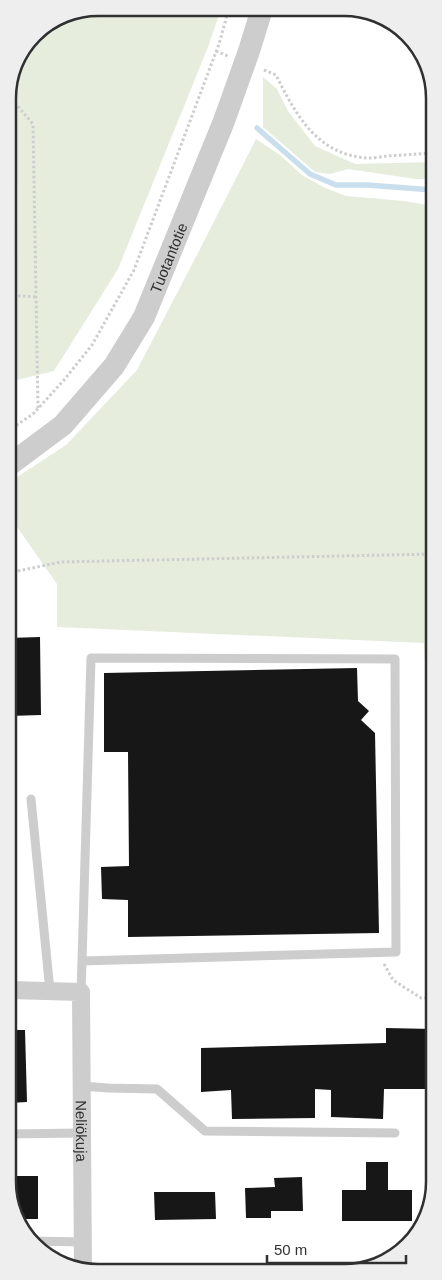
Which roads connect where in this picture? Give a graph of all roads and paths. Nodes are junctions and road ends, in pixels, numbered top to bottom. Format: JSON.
{"nodes":[{"id":1,"x":227,"y":16,"type":"edge"},
{"id":2,"x":260,"y":16,"type":"edge"},
{"id":3,"x":245,"y":63,"type":"junction"},
{"id":4,"x":16,"y":104,"type":"edge"},
{"id":5,"x":426,"y":154,"type":"edge"},
{"id":6,"x":16,"y":296,"type":"edge"},
{"id":7,"x":36,"y":297,"type":"junction"},
{"id":8,"x":38,"y":408,"type":"junction"},
{"id":9,"x":16,"y":425,"type":"edge"},
{"id":10,"x":16,"y":460,"type":"edge"},
{"id":11,"x":426,"y":554,"type":"edge"},
{"id":12,"x":16,"y":572,"type":"edge"},
{"id":13,"x":31,"y":798,"type":"dead end"},
{"id":14,"x":378,"y":952,"type":"junction"},
{"id":15,"x":82,"y":961,"type":"junction"},
{"id":16,"x":16,"y":990,"type":"edge"},
{"id":17,"x":50,"y":991,"type":"junction"},
{"id":18,"x":81,"y":992,"type":"junction"},
{"id":19,"x":426,"y":998,"type":"edge"},
{"id":20,"x":82,"y":1086,"type":"junction"},
{"id":21,"x":395,"y":1132,"type":"dead end"},
{"id":22,"x":82,"y":1133,"type":"junction"},
{"id":23,"x":16,"y":1134,"type":"edge"},
{"id":24,"x":40,"y":1240,"type":"edge"},
{"id":25,"x":83,"y":1242,"type":"junction"},
{"id":26,"x":83,"y":1262,"type":"edge"}],
"edges":[{"from":1,"to":8,"type":"path"},
{"from":2,"to":3,"type":"street","name":"Tuotantotie"},
{"from":3,"to":5,"type":"path"},
{"from":3,"to":10,"type":"street","name":"Tuotantotie"},
{"from":4,"to":7,"type":"path"},
{"from":6,"to":7,"type":"path"},
{"from":7,"to":8,"type":"path"},
{"from":8,"to":9,"type":"path"},
{"from":11,"to":12,"type":"path"},
{"from":13,"to":17,"type":"lane"},
{"from":14,"to":15,"type":"lane"},
{"from":14,"to":15,"type":"lane"},
{"from":14,"to":19,"type":"path"},
{"from":15,"to":18,"type":"lane"},
{"from":16,"to":17,"type":"street"},
{"from":17,"to":18,"type":"street"},
{"from":18,"to":20,"type":"street","name":"Neliökuja"},
{"from":20,"to":21,"type":"lane"},
{"from":20,"to":22,"type":"street","name":"Neliökuja"},
{"from":22,"to":23,"type":"lane"},
{"from":22,"to":25,"type":"street","name":"Neliökuja"},
{"from":24,"to":25,"type":"lane"},
{"from":25,"to":26,"type":"street","name":"Neliökuja"}]}
